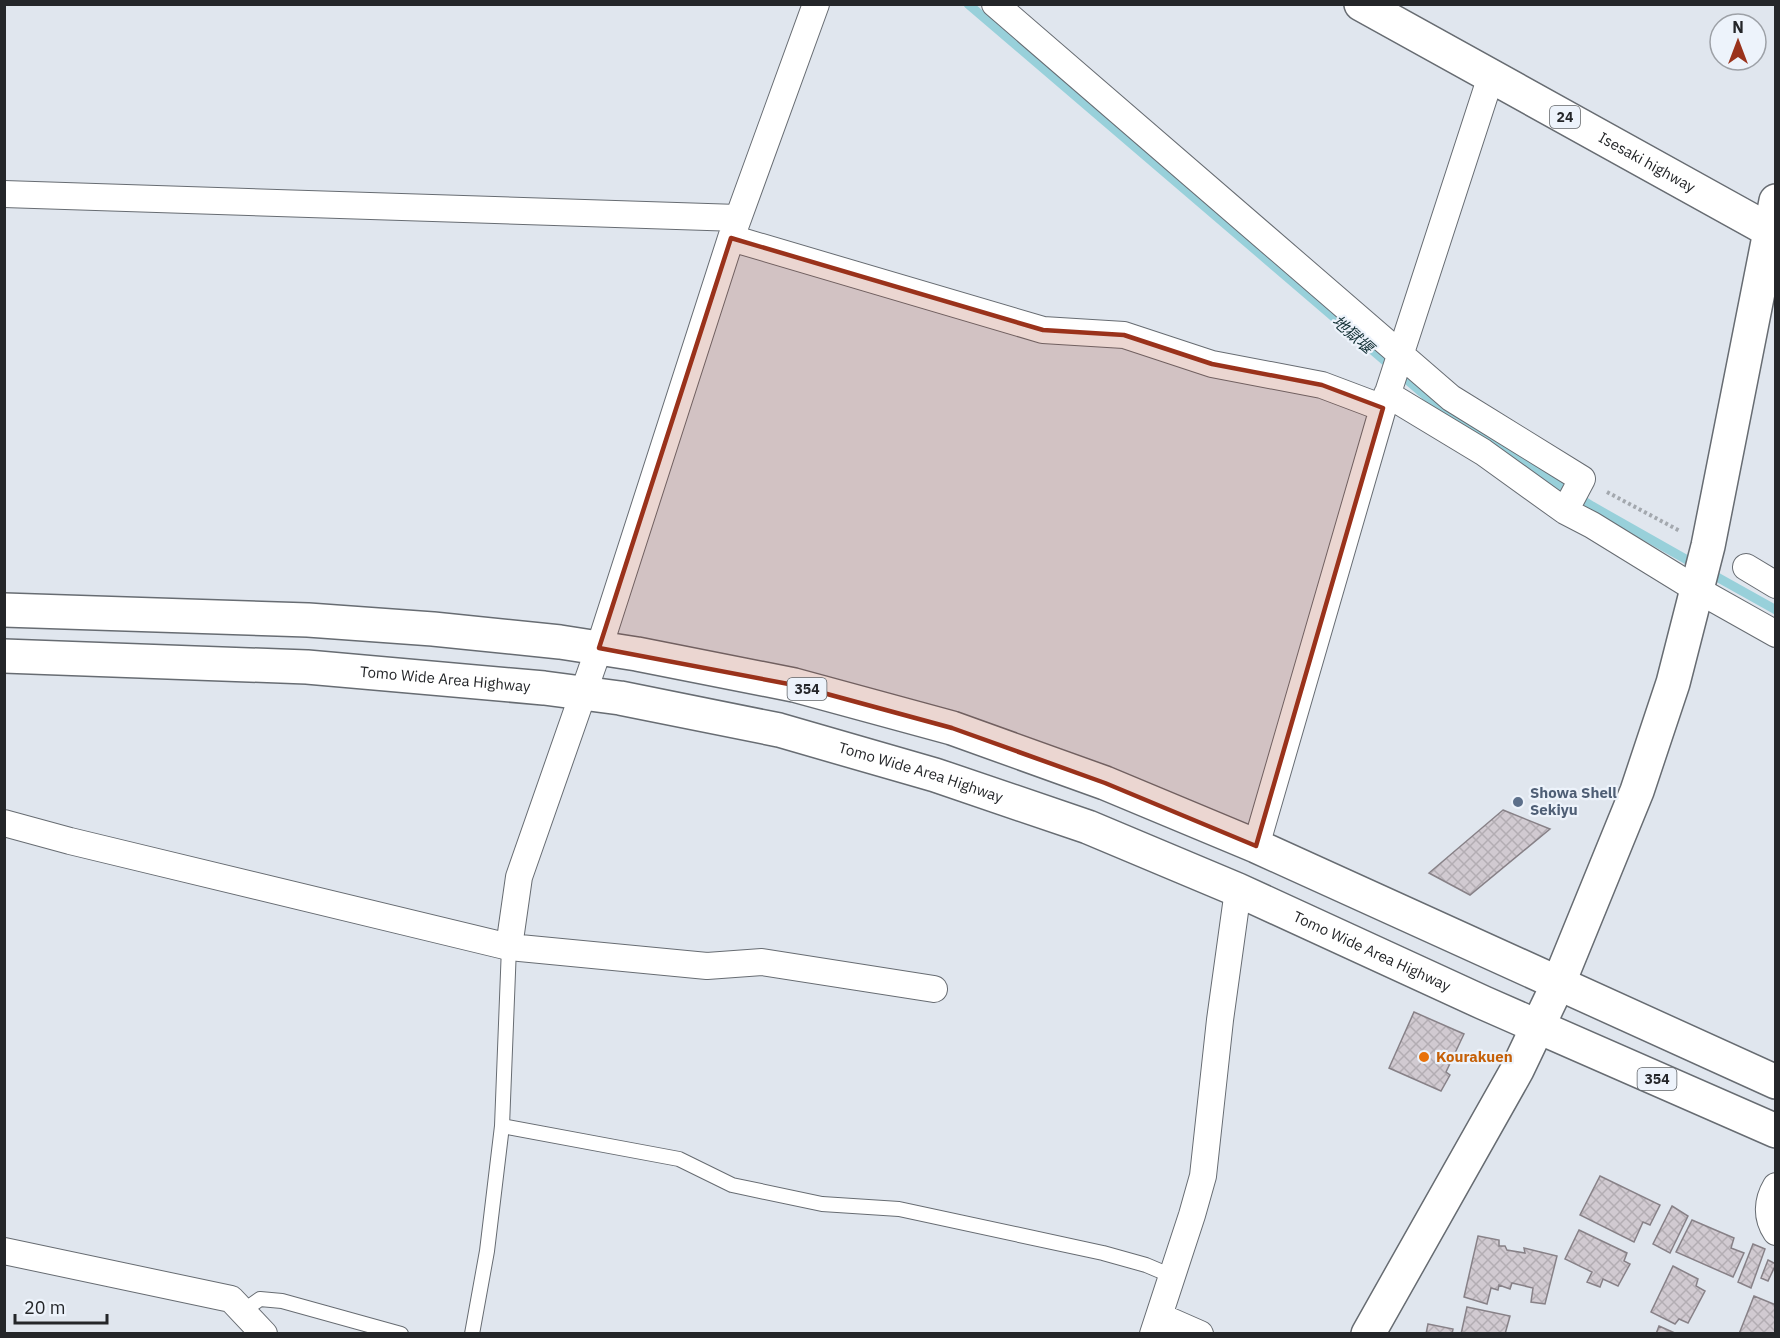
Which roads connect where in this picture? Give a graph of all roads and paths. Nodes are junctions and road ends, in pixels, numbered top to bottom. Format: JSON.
{"nodes":[{"id":1,"x":816,"y":4,"type":"edge"},
{"id":2,"x":995,"y":4,"type":"edge"},
{"id":3,"x":1360,"y":4,"type":"edge"},
{"id":4,"x":1491,"y":76,"type":"junction"},
{"id":5,"x":4,"y":194,"type":"edge"},
{"id":6,"x":1774,"y":222,"type":"edge"},
{"id":7,"x":735,"y":228,"type":"junction"},
{"id":8,"x":1401,"y":355,"type":"junction"},
{"id":9,"x":1385,"y":401,"type":"junction"},
{"id":10,"x":1582,"y":479,"type":"junction"},
{"id":11,"x":1565,"y":511,"type":"junction"},
{"id":12,"x":1708,"y":546,"type":"junction"},
{"id":13,"x":1746,"y":567,"type":"dead end"},
{"id":14,"x":1776,"y":585,"type":"edge"},
{"id":15,"x":1696,"y":589,"type":"junction"},
{"id":16,"x":4,"y":609,"type":"edge"},
{"id":17,"x":1776,"y":634,"type":"edge"},
{"id":18,"x":599,"y":648,"type":"junction"},
{"id":19,"x":4,"y":656,"type":"edge"},
{"id":20,"x":584,"y":693,"type":"junction"},
{"id":21,"x":4,"y":824,"type":"edge"},
{"id":22,"x":1256,"y":846,"type":"junction"},
{"id":23,"x":1238,"y":890,"type":"junction"},
{"id":24,"x":509,"y":947,"type":"junction"},
{"id":25,"x":1559,"y":982,"type":"junction"},
{"id":26,"x":934,"y":988,"type":"dead end"},
{"id":27,"x":1539,"y":1026,"type":"junction"},
{"id":28,"x":1776,"y":1082,"type":"edge"},
{"id":29,"x":502,"y":1126,"type":"junction"},
{"id":30,"x":1776,"y":1131,"type":"edge"},
{"id":31,"x":1776,"y":1186,"type":"edge"},
{"id":32,"x":1776,"y":1232,"type":"edge"},
{"id":33,"x":4,"y":1251,"type":"edge"},
{"id":34,"x":1172,"y":1276,"type":"junction"},
{"id":35,"x":243,"y":1311,"type":"junction"},
{"id":36,"x":1156,"y":1325,"type":"edge"},
{"id":37,"x":264,"y":1334,"type":"edge"},
{"id":38,"x":402,"y":1334,"type":"edge"},
{"id":39,"x":472,"y":1334,"type":"edge"},
{"id":40,"x":1200,"y":1334,"type":"edge"},
{"id":41,"x":1368,"y":1334,"type":"edge"}],
"edges":[{"from":1,"to":7,"type":"street"},
{"from":2,"to":8,"type":"street"},
{"from":3,"to":4,"type":"main road","name":"Isesaki highway","number":"24"},
{"from":4,"to":6,"type":"main road","name":"Isesaki highway","number":"24"},
{"from":4,"to":8,"type":"street"},
{"from":5,"to":7,"type":"street"},
{"from":6,"to":12,"type":"main road"},
{"from":7,"to":9,"type":"street"},
{"from":7,"to":18,"type":"street"},
{"from":8,"to":9,"type":"street"},
{"from":8,"to":10,"type":"street"},
{"from":9,"to":11,"type":"street"},
{"from":9,"to":22,"type":"street"},
{"from":10,"to":11,"type":"street"},
{"from":10,"to":12,"type":"path"},
{"from":11,"to":15,"type":"street"},
{"from":12,"to":15,"type":"main road"},
{"from":13,"to":14,"type":"street"},
{"from":15,"to":17,"type":"street"},
{"from":15,"to":25,"type":"main road"},
{"from":16,"to":18,"type":"main road","number":"354"},
{"from":18,"to":20,"type":"street"},
{"from":18,"to":22,"type":"main road","number":"354"},
{"from":19,"to":20,"type":"main road","name":"Tomo Wide Area Highway","number":"354"},
{"from":20,"to":23,"type":"main road","name":"Tomo Wide Area Highway","number":"354"},
{"from":20,"to":24,"type":"street"},
{"from":21,"to":24,"type":"street"},
{"from":22,"to":25,"type":"main road","number":"354"},
{"from":23,"to":27,"type":"main road","name":"Tomo Wide Area Highway","number":"354"},
{"from":23,"to":34,"type":"street"},
{"from":24,"to":26,"type":"street"},
{"from":24,"to":29,"type":"lane"},
{"from":25,"to":27,"type":"main road"},
{"from":25,"to":28,"type":"main road","number":"354"},
{"from":27,"to":30,"type":"main road","name":"Tomo Wide Area Highway","number":"354"},
{"from":27,"to":41,"type":"main road"},
{"from":29,"to":34,"type":"lane"},
{"from":29,"to":39,"type":"lane"},
{"from":31,"to":32,"type":"street"},
{"from":33,"to":35,"type":"street"},
{"from":34,"to":36,"type":"street"},
{"from":35,"to":37,"type":"street"},
{"from":35,"to":38,"type":"lane"},
{"from":36,"to":40,"type":"street"}]}
